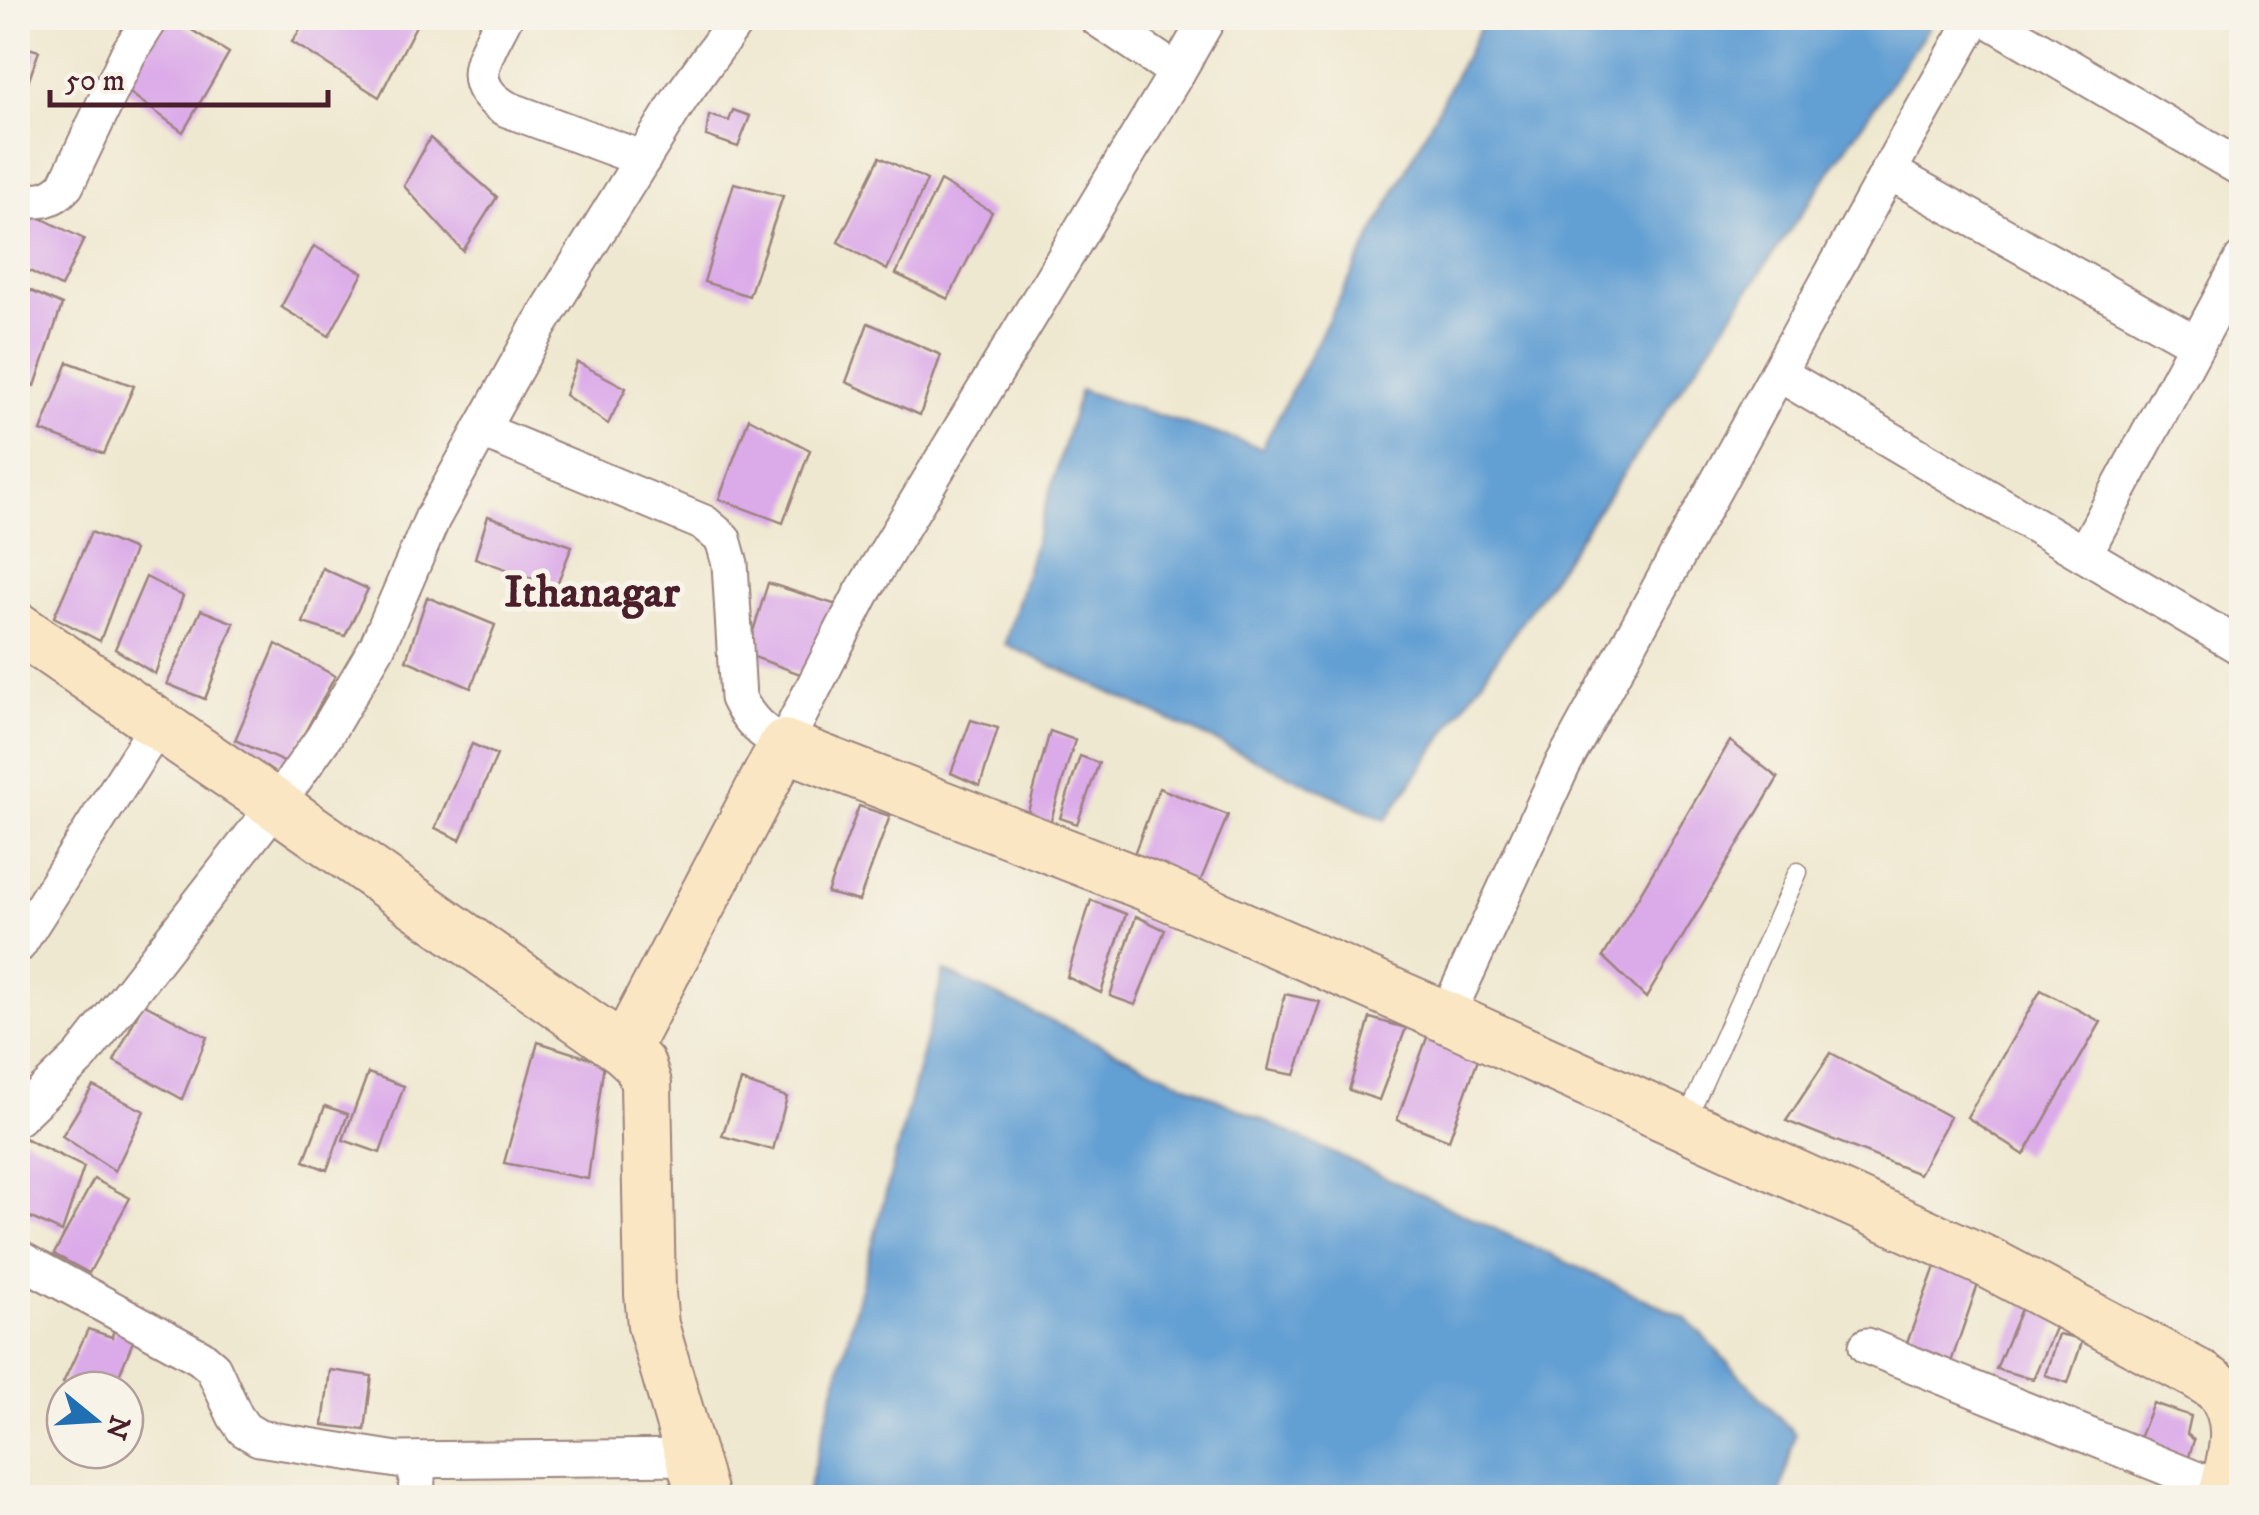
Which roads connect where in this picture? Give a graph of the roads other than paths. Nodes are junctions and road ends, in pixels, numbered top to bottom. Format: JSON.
{"nodes":[{"id":1,"x":151,"y":18,"type":"edge"},
{"id":2,"x":504,"y":18,"type":"edge"},
{"id":3,"x":738,"y":18,"type":"edge"},
{"id":4,"x":1097,"y":18,"type":"edge"},
{"id":5,"x":1208,"y":18,"type":"edge"},
{"id":6,"x":1975,"y":18,"type":"edge"},
{"id":7,"x":1986,"y":18,"type":"edge"},
{"id":8,"x":1177,"y":72,"type":"junction"},
{"id":9,"x":643,"y":159,"type":"junction"},
{"id":10,"x":2242,"y":169,"type":"edge"},
{"id":11,"x":1888,"y":171,"type":"junction"},
{"id":12,"x":18,"y":200,"type":"edge"},
{"id":13,"x":2242,"y":260,"type":"edge"},
{"id":14,"x":2197,"y":344,"type":"junction"},
{"id":15,"x":1778,"y":373,"type":"junction"},
{"id":16,"x":482,"y":430,"type":"junction"},
{"id":17,"x":2084,"y":554,"type":"junction"},
{"id":18,"x":18,"y":628,"type":"edge"},
{"id":19,"x":2239,"y":646,"type":"dead end"},
{"id":20,"x":158,"y":725,"type":"junction"},
{"id":21,"x":784,"y":745,"type":"junction"},
{"id":22,"x":276,"y":805,"type":"junction"},
{"id":23,"x":1798,"y":872,"type":"dead end"},
{"id":24,"x":18,"y":945,"type":"edge"},
{"id":25,"x":1446,"y":1017,"type":"junction"},
{"id":26,"x":624,"y":1050,"type":"junction"},
{"id":27,"x":18,"y":1117,"type":"edge"},
{"id":28,"x":1684,"y":1125,"type":"junction"},
{"id":29,"x":18,"y":1258,"type":"edge"},
{"id":30,"x":1867,"y":1346,"type":"dead end"},
{"id":31,"x":418,"y":1460,"type":"junction"},
{"id":32,"x":697,"y":1477,"type":"edge"},
{"id":33,"x":2224,"y":1494,"type":"edge"},
{"id":34,"x":416,"y":1498,"type":"edge"}],
"edges":[{"from":1,"to":12,"type":"street"},
{"from":2,"to":9,"type":"street"},
{"from":3,"to":9,"type":"street"},
{"from":4,"to":8,"type":"street"},
{"from":5,"to":8,"type":"street"},
{"from":6,"to":11,"type":"street"},
{"from":7,"to":10,"type":"street"},
{"from":8,"to":21,"type":"street"},
{"from":9,"to":16,"type":"street"},
{"from":11,"to":14,"type":"street"},
{"from":11,"to":15,"type":"street"},
{"from":13,"to":14,"type":"street"},
{"from":14,"to":17,"type":"street"},
{"from":15,"to":17,"type":"street"},
{"from":15,"to":25,"type":"street"},
{"from":16,"to":21,"type":"street"},
{"from":16,"to":22,"type":"street"},
{"from":17,"to":19,"type":"street"},
{"from":18,"to":20,"type":"street"},
{"from":20,"to":22,"type":"street"},
{"from":20,"to":24,"type":"street"},
{"from":21,"to":25,"type":"street"},
{"from":21,"to":26,"type":"street"},
{"from":22,"to":26,"type":"street"},
{"from":22,"to":27,"type":"street"},
{"from":23,"to":28,"type":"lane"},
{"from":25,"to":28,"type":"street"},
{"from":26,"to":32,"type":"street"},
{"from":28,"to":33,"type":"street"},
{"from":29,"to":31,"type":"street"},
{"from":30,"to":33,"type":"street"},
{"from":31,"to":32,"type":"street"},
{"from":31,"to":34,"type":"street"}]}
